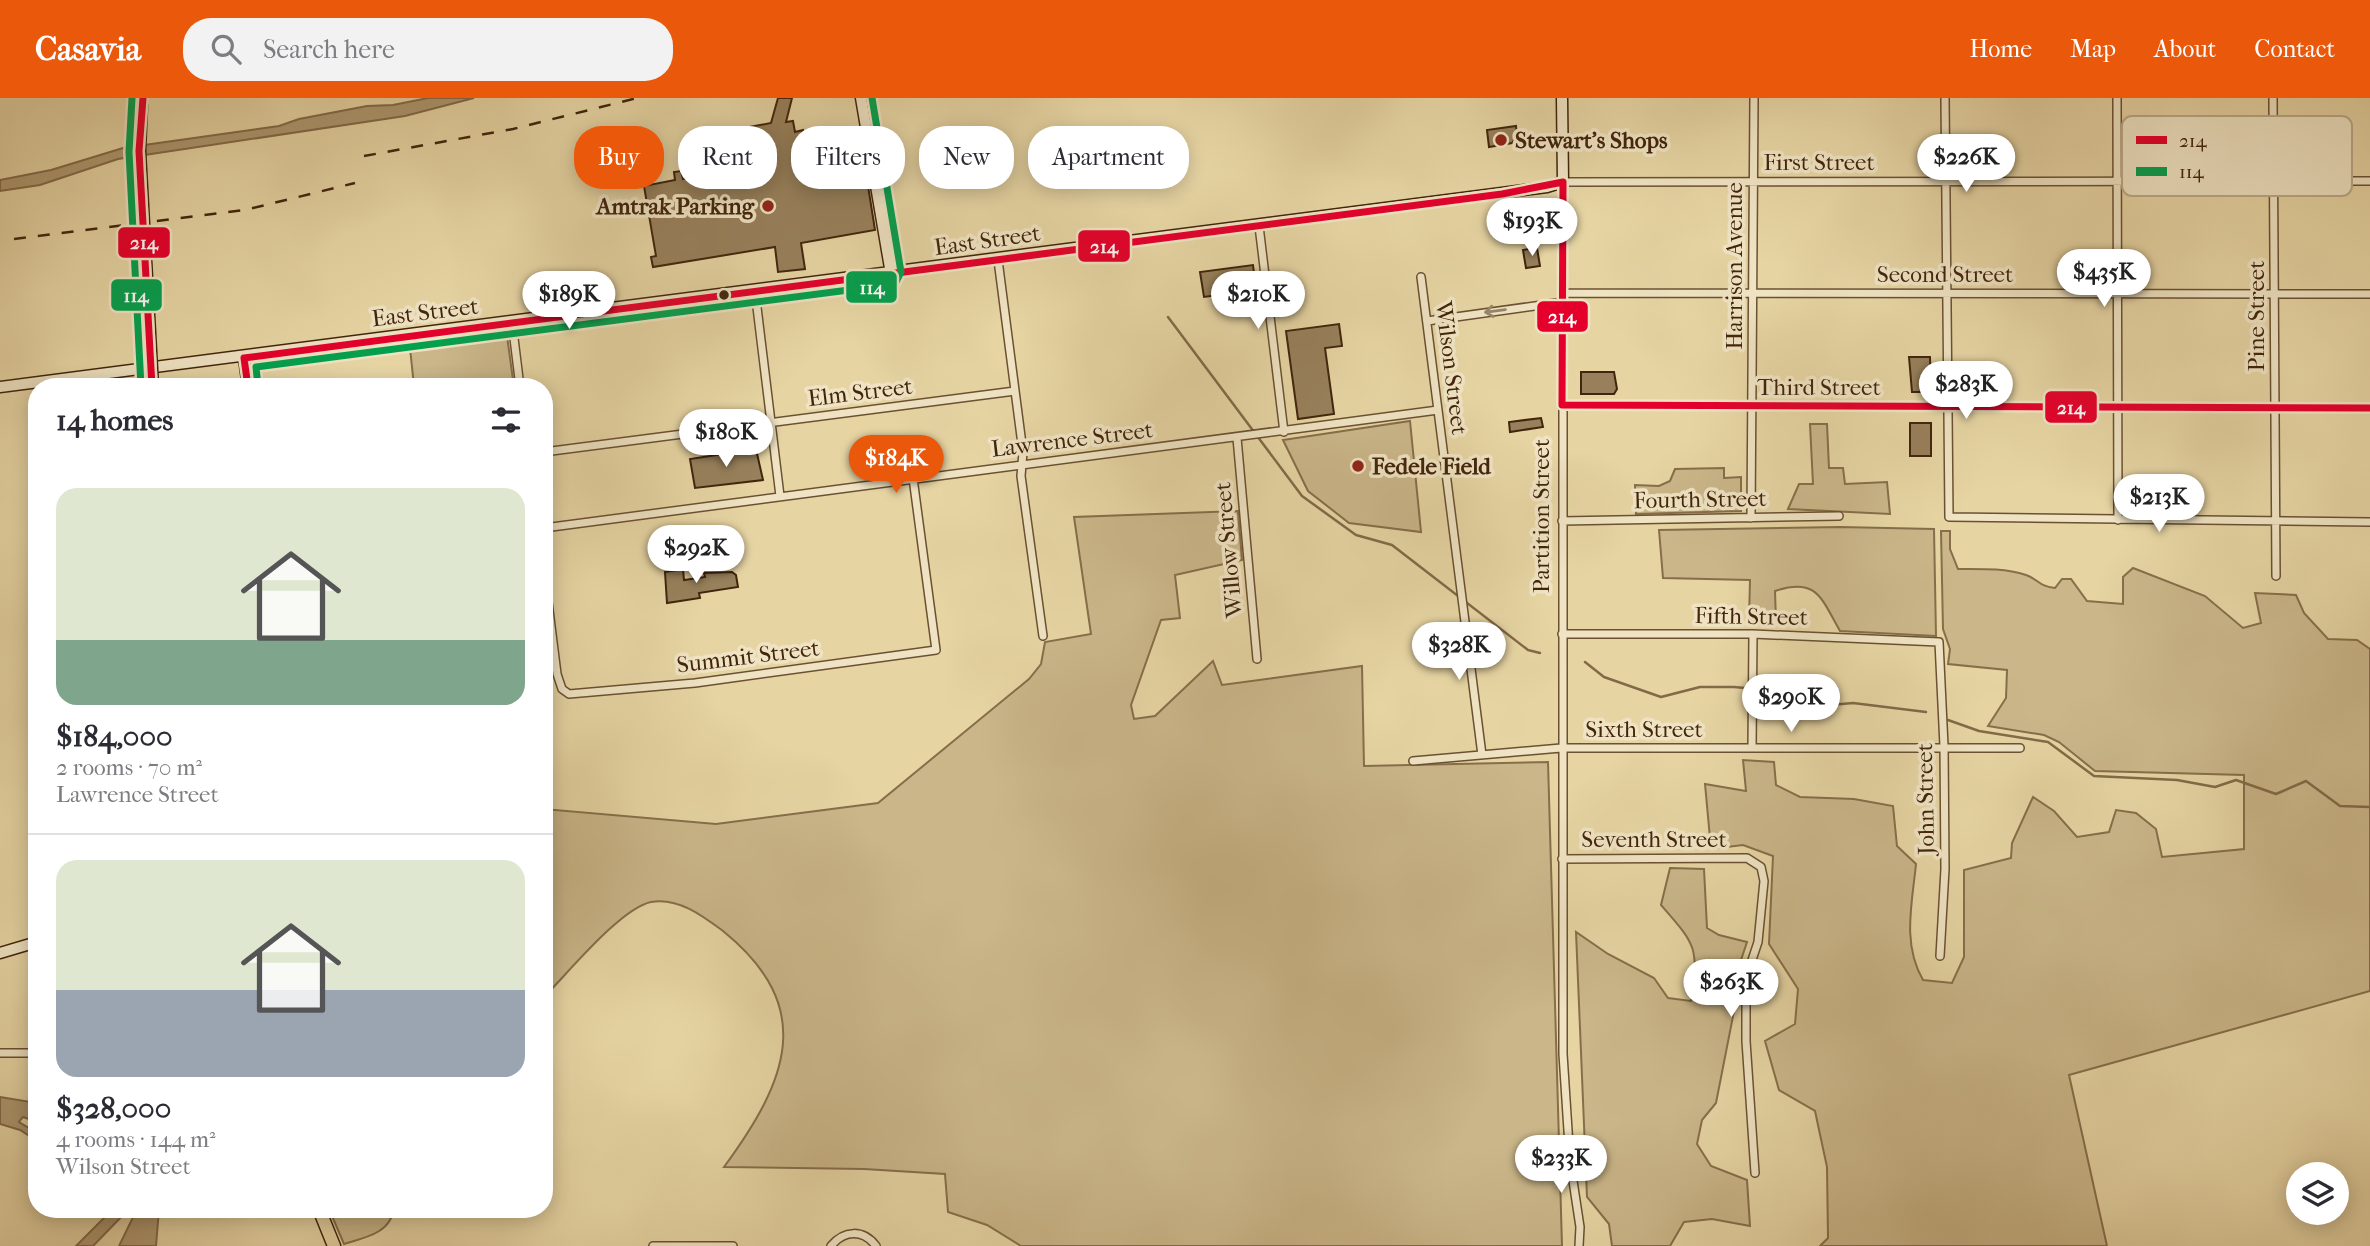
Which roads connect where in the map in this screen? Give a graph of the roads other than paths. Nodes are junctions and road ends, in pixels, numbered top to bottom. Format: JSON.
{"nodes":[{"id":1,"x":861,"y":98,"type":"edge"},
{"id":2,"x":1562,"y":98,"type":"edge"},
{"id":3,"x":1754,"y":98,"type":"edge"},
{"id":4,"x":1945,"y":98,"type":"edge"},
{"id":5,"x":2117,"y":98,"type":"edge"},
{"id":6,"x":2273,"y":98,"type":"edge"},
{"id":7,"x":142,"y":101,"type":"edge"},
{"id":8,"x":2273,"y":116,"type":"edge"},
{"id":9,"x":1946,"y":180,"type":"junction"},
{"id":10,"x":2118,"y":180,"type":"junction"},
{"id":11,"x":2122,"y":180,"type":"edge"},
{"id":12,"x":1754,"y":181,"type":"junction"},
{"id":13,"x":2352,"y":181,"type":"edge"},
{"id":14,"x":2370,"y":181,"type":"edge"},
{"id":15,"x":1563,"y":182,"type":"junction"},
{"id":16,"x":2275,"y":196,"type":"edge"},
{"id":17,"x":1259,"y":226,"type":"junction"},
{"id":18,"x":998,"y":260,"type":"junction"},
{"id":19,"x":891,"y":274,"type":"junction"},
{"id":20,"x":1421,"y":277,"type":"dead end"},
{"id":21,"x":755,"y":291,"type":"junction"},
{"id":22,"x":1563,"y":293,"type":"junction"},
{"id":23,"x":1753,"y":293,"type":"junction"},
{"id":24,"x":1947,"y":293,"type":"junction"},
{"id":25,"x":2118,"y":293,"type":"junction"},
{"id":26,"x":2370,"y":294,"type":"edge"},
{"id":27,"x":2275,"y":295,"type":"junction"},
{"id":28,"x":1563,"y":302,"type":"junction"},
{"id":29,"x":1427,"y":321,"type":"junction"},
{"id":30,"x":512,"y":322,"type":"junction"},
{"id":31,"x":244,"y":358,"type":"junction"},
{"id":32,"x":76,"y":378,"type":"edge"},
{"id":33,"x":152,"y":378,"type":"edge"},
{"id":34,"x":247,"y":378,"type":"edge"},
{"id":35,"x":519,"y":378,"type":"edge"},
{"id":36,"x":28,"y":384,"type":"edge"},
{"id":37,"x":0,"y":387,"type":"edge"},
{"id":38,"x":1015,"y":391,"type":"junction"},
{"id":39,"x":1562,"y":405,"type":"junction"},
{"id":40,"x":1752,"y":405,"type":"junction"},
{"id":41,"x":1948,"y":407,"type":"junction"},
{"id":42,"x":2118,"y":407,"type":"junction"},
{"id":43,"x":2275,"y":408,"type":"junction"},
{"id":44,"x":2370,"y":408,"type":"edge"},
{"id":45,"x":1438,"y":410,"type":"junction"},
{"id":46,"x":772,"y":423,"type":"junction"},
{"id":47,"x":1284,"y":432,"type":"junction"},
{"id":48,"x":1241,"y":437,"type":"junction"},
{"id":49,"x":553,"y":451,"type":"edge"},
{"id":50,"x":1022,"y":466,"type":"junction"},
{"id":51,"x":912,"y":478,"type":"junction"},
{"id":52,"x":780,"y":496,"type":"junction"},
{"id":53,"x":1839,"y":516,"type":"dead end"},
{"id":54,"x":1751,"y":518,"type":"junction"},
{"id":55,"x":2118,"y":520,"type":"junction"},
{"id":56,"x":1562,"y":521,"type":"junction"},
{"id":57,"x":2275,"y":522,"type":"junction"},
{"id":58,"x":2370,"y":522,"type":"edge"},
{"id":59,"x":553,"y":527,"type":"edge"},
{"id":60,"x":2276,"y":576,"type":"dead end"},
{"id":61,"x":1562,"y":634,"type":"junction"},
{"id":62,"x":1753,"y":634,"type":"junction"},
{"id":63,"x":1043,"y":636,"type":"dead end"},
{"id":64,"x":1939,"y":642,"type":"joint"},
{"id":65,"x":553,"y":648,"type":"edge"},
{"id":66,"x":1257,"y":659,"type":"dead end"},
{"id":67,"x":1944,"y":746,"type":"junction"},
{"id":68,"x":1561,"y":748,"type":"junction"},
{"id":69,"x":1752,"y":748,"type":"junction"},
{"id":70,"x":2020,"y":748,"type":"dead end"},
{"id":71,"x":1482,"y":755,"type":"junction"},
{"id":72,"x":1413,"y":761,"type":"dead end"},
{"id":73,"x":1562,"y":859,"type":"junction"},
{"id":74,"x":28,"y":945,"type":"edge"},
{"id":75,"x":0,"y":953,"type":"edge"},
{"id":76,"x":1940,"y":956,"type":"dead end"},
{"id":77,"x":0,"y":1053,"type":"edge"},
{"id":78,"x":28,"y":1053,"type":"edge"},
{"id":79,"x":1755,"y":1173,"type":"dead end"},
{"id":80,"x":323,"y":1218,"type":"edge"},
{"id":81,"x":699,"y":1245,"type":"edge"},
{"id":82,"x":334,"y":1246,"type":"edge"},
{"id":83,"x":653,"y":1246,"type":"edge"},
{"id":84,"x":733,"y":1246,"type":"edge"},
{"id":85,"x":831,"y":1246,"type":"edge"},
{"id":86,"x":876,"y":1246,"type":"edge"},
{"id":87,"x":1579,"y":1246,"type":"edge"}],
"edges":[{"from":1,"to":19,"type":"street"},
{"from":2,"to":15,"type":"street","name":"Partition Street"},
{"from":3,"to":12,"type":"street","name":"Harrison Avenue"},
{"from":4,"to":9,"type":"street"},
{"from":5,"to":10,"type":"street"},
{"from":6,"to":8,"type":"street","name":"Pine Street"},
{"from":7,"to":33,"type":"main road","bridge":true},
{"from":9,"to":10,"type":"street","name":"First Street"},
{"from":9,"to":12,"type":"street","name":"First Street"},
{"from":9,"to":24,"type":"street"},
{"from":10,"to":11,"type":"street","name":"First Street"},
{"from":10,"to":25,"type":"street"},
{"from":12,"to":15,"type":"street","name":"First Street"},
{"from":12,"to":23,"type":"street","name":"Harrison Avenue"},
{"from":13,"to":14,"type":"street","name":"First Street"},
{"from":15,"to":17,"type":"street","name":"East Street"},
{"from":15,"to":22,"type":"street","name":"Partition Street"},
{"from":16,"to":27,"type":"street","name":"Pine Street"},
{"from":17,"to":18,"type":"street","name":"East Street"},
{"from":17,"to":47,"type":"street"},
{"from":18,"to":19,"type":"street","name":"East Street"},
{"from":18,"to":38,"type":"street"},
{"from":19,"to":21,"type":"street","name":"East Street"},
{"from":20,"to":29,"type":"street","name":"Wilson Street"},
{"from":21,"to":30,"type":"street","name":"East Street"},
{"from":21,"to":46,"type":"street"},
{"from":22,"to":23,"type":"street","name":"Second Street"},
{"from":22,"to":28,"type":"street","name":"Partition Street"},
{"from":23,"to":24,"type":"street","name":"Second Street"},
{"from":23,"to":40,"type":"street","name":"Harrison Avenue"},
{"from":24,"to":25,"type":"street","name":"Second Street"},
{"from":24,"to":41,"type":"street"},
{"from":25,"to":27,"type":"street","name":"Second Street"},
{"from":25,"to":42,"type":"street"},
{"from":26,"to":27,"type":"street","name":"Second Street"},
{"from":27,"to":43,"type":"street","name":"Pine Street"},
{"from":28,"to":29,"type":"street","one_way":true},
{"from":28,"to":39,"type":"street","name":"Partition Street"},
{"from":29,"to":45,"type":"street","name":"Wilson Street"},
{"from":30,"to":31,"type":"street","name":"East Street"},
{"from":30,"to":35,"type":"street"},
{"from":31,"to":32,"type":"street","name":"East Street"},
{"from":31,"to":34,"type":"street"},
{"from":36,"to":37,"type":"street","name":"East Street"},
{"from":38,"to":46,"type":"street","name":"Elm Street"},
{"from":38,"to":50,"type":"street"},
{"from":39,"to":40,"type":"street","name":"Third Street"},
{"from":39,"to":56,"type":"street","name":"Partition Street"},
{"from":40,"to":41,"type":"street","name":"Third Street"},
{"from":40,"to":54,"type":"street","name":"Harrison Avenue"},
{"from":41,"to":42,"type":"street","name":"Third Street"},
{"from":41,"to":55,"type":"street"},
{"from":42,"to":43,"type":"street","name":"Third Street"},
{"from":42,"to":55,"type":"street"},
{"from":43,"to":44,"type":"street","name":"Third Street"},
{"from":43,"to":57,"type":"street","name":"Pine Street"},
{"from":45,"to":47,"type":"street","name":"Lawrence Street"},
{"from":45,"to":71,"type":"street","name":"Wilson Street"},
{"from":46,"to":49,"type":"street","name":"Elm Street"},
{"from":46,"to":52,"type":"street"},
{"from":47,"to":48,"type":"street","name":"Lawrence Street"},
{"from":48,"to":50,"type":"street","name":"Lawrence Street"},
{"from":48,"to":66,"type":"street","name":"Willow Street"},
{"from":50,"to":51,"type":"street","name":"Lawrence Street"},
{"from":50,"to":63,"type":"street"},
{"from":51,"to":52,"type":"street","name":"Lawrence Street"},
{"from":51,"to":65,"type":"street","name":"Summit Street"},
{"from":52,"to":59,"type":"street","name":"Lawrence Street"},
{"from":53,"to":54,"type":"street","name":"Fourth Street"},
{"from":54,"to":56,"type":"street","name":"Fourth Street"},
{"from":55,"to":57,"type":"street"},
{"from":56,"to":61,"type":"street","name":"Partition Street"},
{"from":57,"to":58,"type":"street"},
{"from":57,"to":60,"type":"street","name":"Pine Street"},
{"from":61,"to":62,"type":"street","name":"Fifth Street"},
{"from":61,"to":68,"type":"street","name":"Partition Street"},
{"from":62,"to":64,"type":"street","name":"Fifth Street"},
{"from":62,"to":69,"type":"street"},
{"from":64,"to":67,"type":"street","name":"John Street"},
{"from":67,"to":69,"type":"street","name":"Sixth Street"},
{"from":67,"to":70,"type":"street","name":"Sixth Street"},
{"from":67,"to":76,"type":"street","name":"John Street"},
{"from":68,"to":69,"type":"street","name":"Sixth Street"},
{"from":68,"to":71,"type":"street","name":"Sixth Street"},
{"from":68,"to":73,"type":"street","name":"Partition Street"},
{"from":71,"to":72,"type":"street","name":"Sixth Street"},
{"from":73,"to":79,"type":"street","name":"Seventh Street"},
{"from":73,"to":87,"type":"street","name":"Partition Street"},
{"from":74,"to":75,"type":"street"},
{"from":77,"to":78,"type":"street"},
{"from":80,"to":82,"type":"main road"},
{"from":81,"to":83,"type":"street"},
{"from":81,"to":84,"type":"street"},
{"from":85,"to":86,"type":"street"}]}
